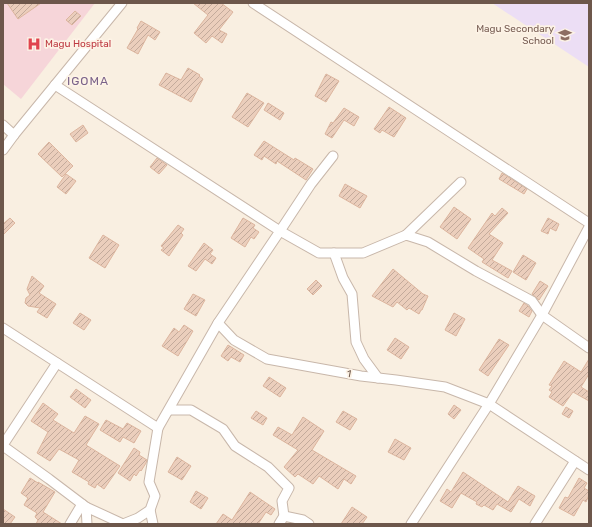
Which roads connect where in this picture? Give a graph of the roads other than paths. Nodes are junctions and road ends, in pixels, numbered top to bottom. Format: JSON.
{"nodes":[{"id":1,"x":122,"y":3,"type":"edge"},
{"id":2,"x":253,"y":3,"type":"edge"},
{"id":3,"x":55,"y":84,"type":"junction"},
{"id":4,"x":3,"y":125,"type":"edge"},
{"id":5,"x":14,"y":135,"type":"junction"},
{"id":6,"x":3,"y":150,"type":"edge"},
{"id":7,"x":333,"y":156,"type":"dead end"},
{"id":8,"x":462,"y":182,"type":"dead end"},
{"id":9,"x":589,"y":222,"type":"edge"},
{"id":10,"x":589,"y":227,"type":"edge"},
{"id":11,"x":280,"y":231,"type":"junction"},
{"id":12,"x":406,"y":235,"type":"junction"},
{"id":13,"x":334,"y":253,"type":"junction"},
{"id":14,"x":542,"y":315,"type":"junction"},
{"id":15,"x":218,"y":323,"type":"junction"},
{"id":16,"x":3,"y":328,"type":"edge"},
{"id":17,"x":589,"y":348,"type":"edge"},
{"id":18,"x":57,"y":363,"type":"junction"},
{"id":19,"x":378,"y":378,"type":"junction"},
{"id":20,"x":489,"y":404,"type":"junction"},
{"id":21,"x":169,"y":410,"type":"junction"},
{"id":22,"x":158,"y":428,"type":"junction"},
{"id":23,"x":3,"y":445,"type":"edge"},
{"id":24,"x":575,"y":461,"type":"junction"},
{"id":25,"x":589,"y":470,"type":"edge"},
{"id":26,"x":84,"y":506,"type":"junction"},
{"id":27,"x":150,"y":510,"type":"junction"},
{"id":28,"x":282,"y":520,"type":"edge"},
{"id":29,"x":70,"y":524,"type":"edge"},
{"id":30,"x":87,"y":524,"type":"edge"},
{"id":31,"x":153,"y":524,"type":"edge"},
{"id":32,"x":309,"y":524,"type":"edge"},
{"id":33,"x":411,"y":524,"type":"edge"},
{"id":34,"x":535,"y":524,"type":"edge"}],
"edges":[{"from":1,"to":3,"type":"street"},
{"from":2,"to":9,"type":"street"},
{"from":3,"to":5,"type":"street"},
{"from":3,"to":11,"type":"street"},
{"from":4,"to":5,"type":"street"},
{"from":5,"to":6,"type":"street"},
{"from":7,"to":11,"type":"street"},
{"from":8,"to":12,"type":"street"},
{"from":10,"to":14,"type":"street"},
{"from":11,"to":13,"type":"street"},
{"from":11,"to":15,"type":"street"},
{"from":12,"to":13,"type":"street"},
{"from":12,"to":14,"type":"street"},
{"from":13,"to":19,"type":"street"},
{"from":14,"to":17,"type":"street"},
{"from":14,"to":20,"type":"street"},
{"from":15,"to":19,"type":"street","name":"1"},
{"from":15,"to":21,"type":"street"},
{"from":16,"to":18,"type":"street"},
{"from":18,"to":22,"type":"street"},
{"from":18,"to":23,"type":"street"},
{"from":19,"to":20,"type":"street","name":"1"},
{"from":20,"to":24,"type":"street","name":"1"},
{"from":20,"to":33,"type":"street"},
{"from":21,"to":22,"type":"street"},
{"from":21,"to":28,"type":"street"},
{"from":22,"to":27,"type":"street"},
{"from":23,"to":26,"type":"street"},
{"from":24,"to":25,"type":"street","name":"1"},
{"from":24,"to":34,"type":"street"},
{"from":26,"to":27,"type":"street"},
{"from":26,"to":29,"type":"street"},
{"from":26,"to":30,"type":"street"},
{"from":27,"to":31,"type":"street"},
{"from":28,"to":32,"type":"street"}]}
